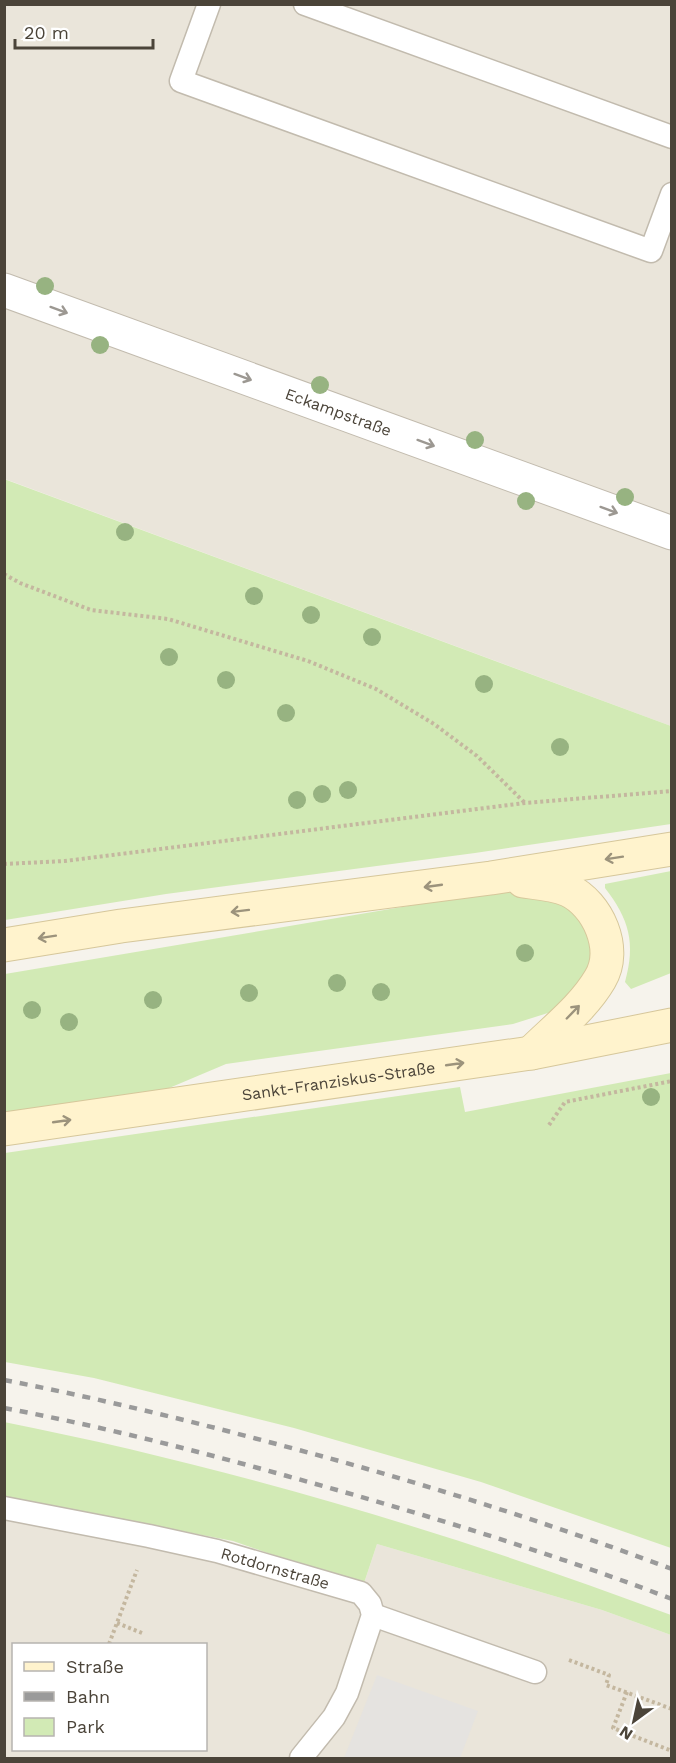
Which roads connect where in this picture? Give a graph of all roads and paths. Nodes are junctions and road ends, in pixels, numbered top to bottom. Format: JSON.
{"nodes":[{"id":1,"x":209,"y":4,"type":"edge"},
{"id":2,"x":305,"y":4,"type":"edge"},
{"id":3,"x":672,"y":137,"type":"edge"},
{"id":4,"x":672,"y":194,"type":"edge"},
{"id":5,"x":4,"y":290,"type":"edge"},
{"id":6,"x":672,"y":533,"type":"edge"},
{"id":7,"x":4,"y":574,"type":"edge"},
{"id":8,"x":672,"y":791,"type":"edge"},
{"id":9,"x":525,"y":803,"type":"junction"},
{"id":10,"x":672,"y":849,"type":"edge"},
{"id":11,"x":4,"y":864,"type":"edge"},
{"id":12,"x":491,"y":878,"type":"junction"},
{"id":13,"x":4,"y":945,"type":"edge"},
{"id":14,"x":672,"y":1025,"type":"edge"},
{"id":15,"x":531,"y":1053,"type":"junction"},
{"id":16,"x":672,"y":1081,"type":"edge"},
{"id":17,"x":549,"y":1125,"type":"dead end"},
{"id":18,"x":4,"y":1129,"type":"edge"},
{"id":19,"x":4,"y":1508,"type":"edge"},
{"id":20,"x":149,"y":1536,"type":"junction"},
{"id":21,"x":373,"y":1615,"type":"junction"},
{"id":22,"x":117,"y":1623,"type":"junction"},
{"id":23,"x":142,"y":1633,"type":"dead end"},
{"id":24,"x":110,"y":1643,"type":"edge"},
{"id":25,"x":536,"y":1672,"type":"dead end"},
{"id":26,"x":672,"y":1709,"type":"edge"},
{"id":27,"x":672,"y":1751,"type":"edge"},
{"id":28,"x":301,"y":1758,"type":"edge"}],
"edges":[{"from":1,"to":4,"type":"lane"},
{"from":2,"to":3,"type":"lane"},
{"from":5,"to":6,"type":"street","name":"Eckampstraße","one_way":true},
{"from":7,"to":9,"type":"path"},
{"from":8,"to":9,"type":"path"},
{"from":9,"to":11,"type":"path"},
{"from":10,"to":12,"type":"main road","one_way":true},
{"from":12,"to":13,"type":"main road","one_way":true},
{"from":15,"to":12,"type":"main road","one_way":true},
{"from":14,"to":15,"type":"main road","name":"Sankt-Franziskus-Straße"},
{"from":18,"to":15,"type":"main road","name":"Sankt-Franziskus-Straße","one_way":true},
{"from":16,"to":17,"type":"path"},
{"from":19,"to":20,"type":"lane","name":"Rotdornstraße"},
{"from":20,"to":21,"type":"lane","name":"Rotdornstraße"},
{"from":20,"to":22,"type":"path"},
{"from":21,"to":25,"type":"lane"},
{"from":21,"to":28,"type":"lane"},
{"from":22,"to":23,"type":"path"},
{"from":22,"to":24,"type":"path"},
{"from":26,"to":27,"type":"path"}]}
